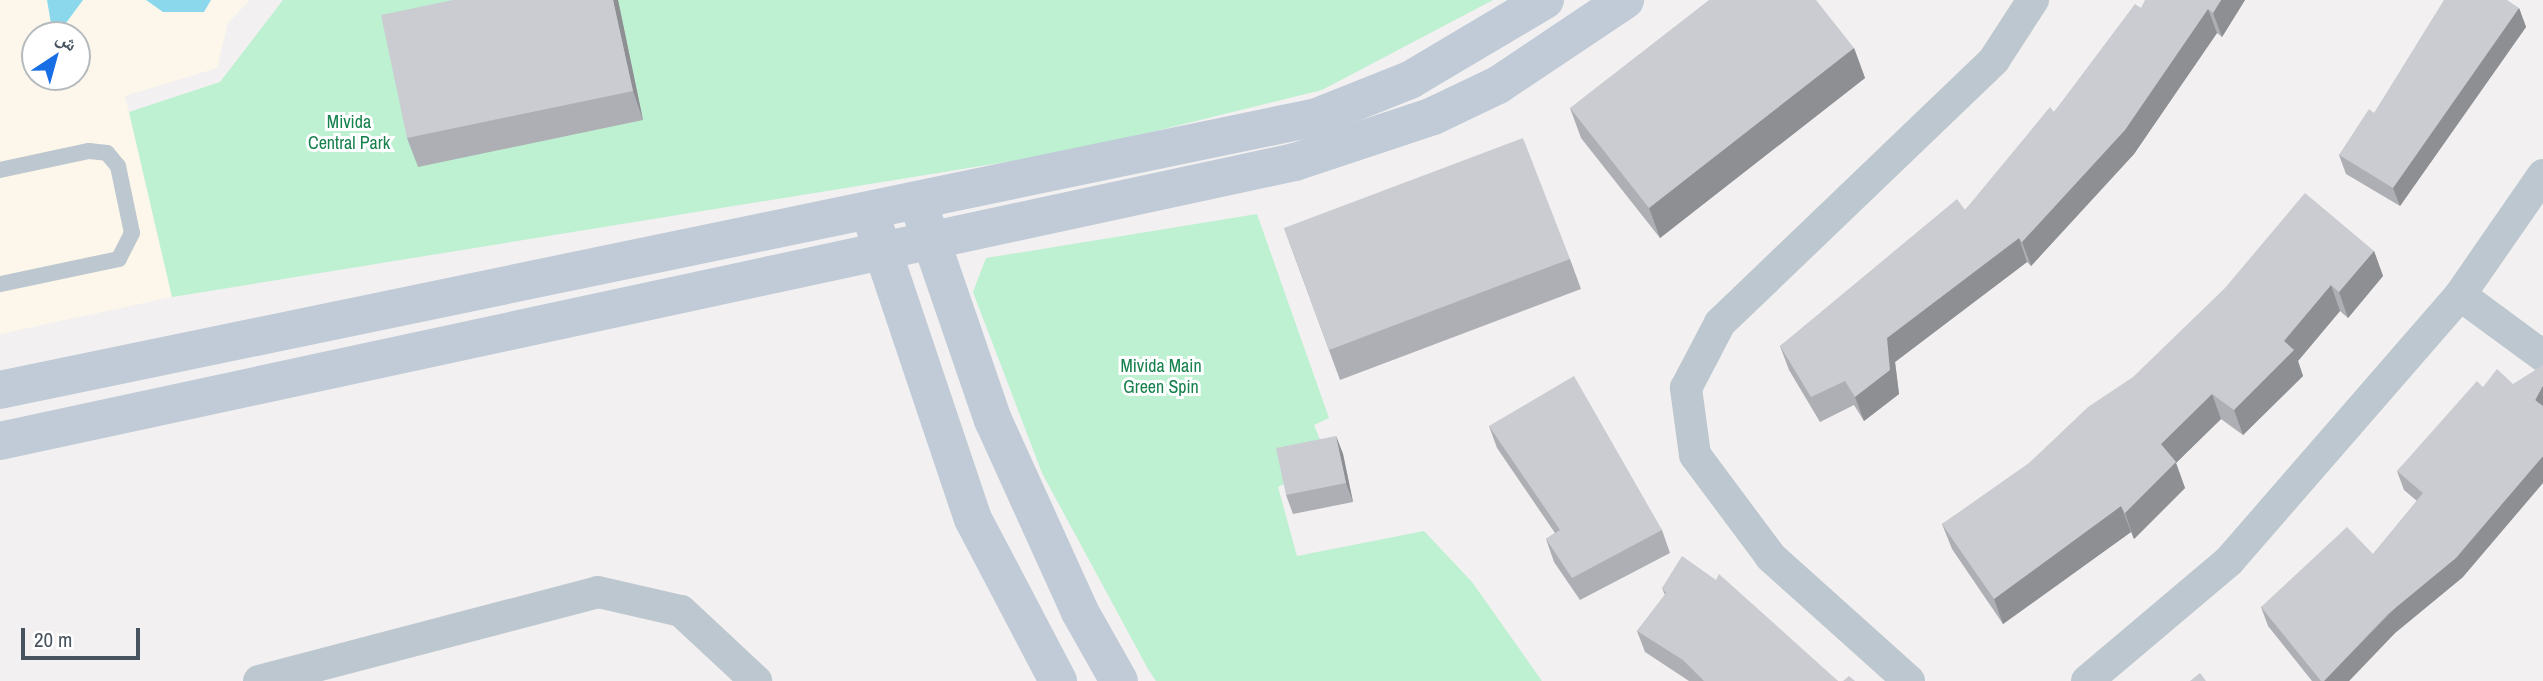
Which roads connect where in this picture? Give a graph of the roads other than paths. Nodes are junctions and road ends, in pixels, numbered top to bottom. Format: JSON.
{"nodes":[{"id":1,"x":1545,"y":0,"type":"edge"},
{"id":2,"x":1625,"y":0,"type":"edge"},
{"id":3,"x":2033,"y":0,"type":"edge"},
{"id":4,"x":0,"y":170,"type":"edge"},
{"id":5,"x":2543,"y":175,"type":"edge"},
{"id":6,"x":918,"y":202,"type":"junction"},
{"id":7,"x":870,"y":212,"type":"junction"},
{"id":8,"x":932,"y":241,"type":"junction"},
{"id":9,"x":883,"y":251,"type":"junction"},
{"id":10,"x":0,"y":284,"type":"edge"},
{"id":11,"x":2460,"y":295,"type":"junction"},
{"id":12,"x":2543,"y":356,"type":"edge"},
{"id":13,"x":0,"y":390,"type":"edge"},
{"id":14,"x":0,"y":441,"type":"edge"},
{"id":15,"x":260,"y":681,"type":"edge"},
{"id":16,"x":756,"y":681,"type":"edge"},
{"id":17,"x":1058,"y":681,"type":"edge"},
{"id":18,"x":1119,"y":681,"type":"edge"},
{"id":19,"x":1909,"y":681,"type":"edge"},
{"id":20,"x":2087,"y":681,"type":"edge"}],
"edges":[{"from":1,"to":6,"type":"street"},
{"from":2,"to":8,"type":"street"},
{"from":3,"to":19,"type":"street"},
{"from":4,"to":10,"type":"lane"},
{"from":5,"to":11,"type":"street"},
{"from":6,"to":7,"type":"street"},
{"from":6,"to":8,"type":"street"},
{"from":7,"to":9,"type":"street"},
{"from":7,"to":13,"type":"street"},
{"from":8,"to":9,"type":"street"},
{"from":8,"to":18,"type":"street"},
{"from":9,"to":14,"type":"street"},
{"from":9,"to":17,"type":"street"},
{"from":11,"to":12,"type":"street"},
{"from":11,"to":20,"type":"street"},
{"from":15,"to":16,"type":"street"}]}
